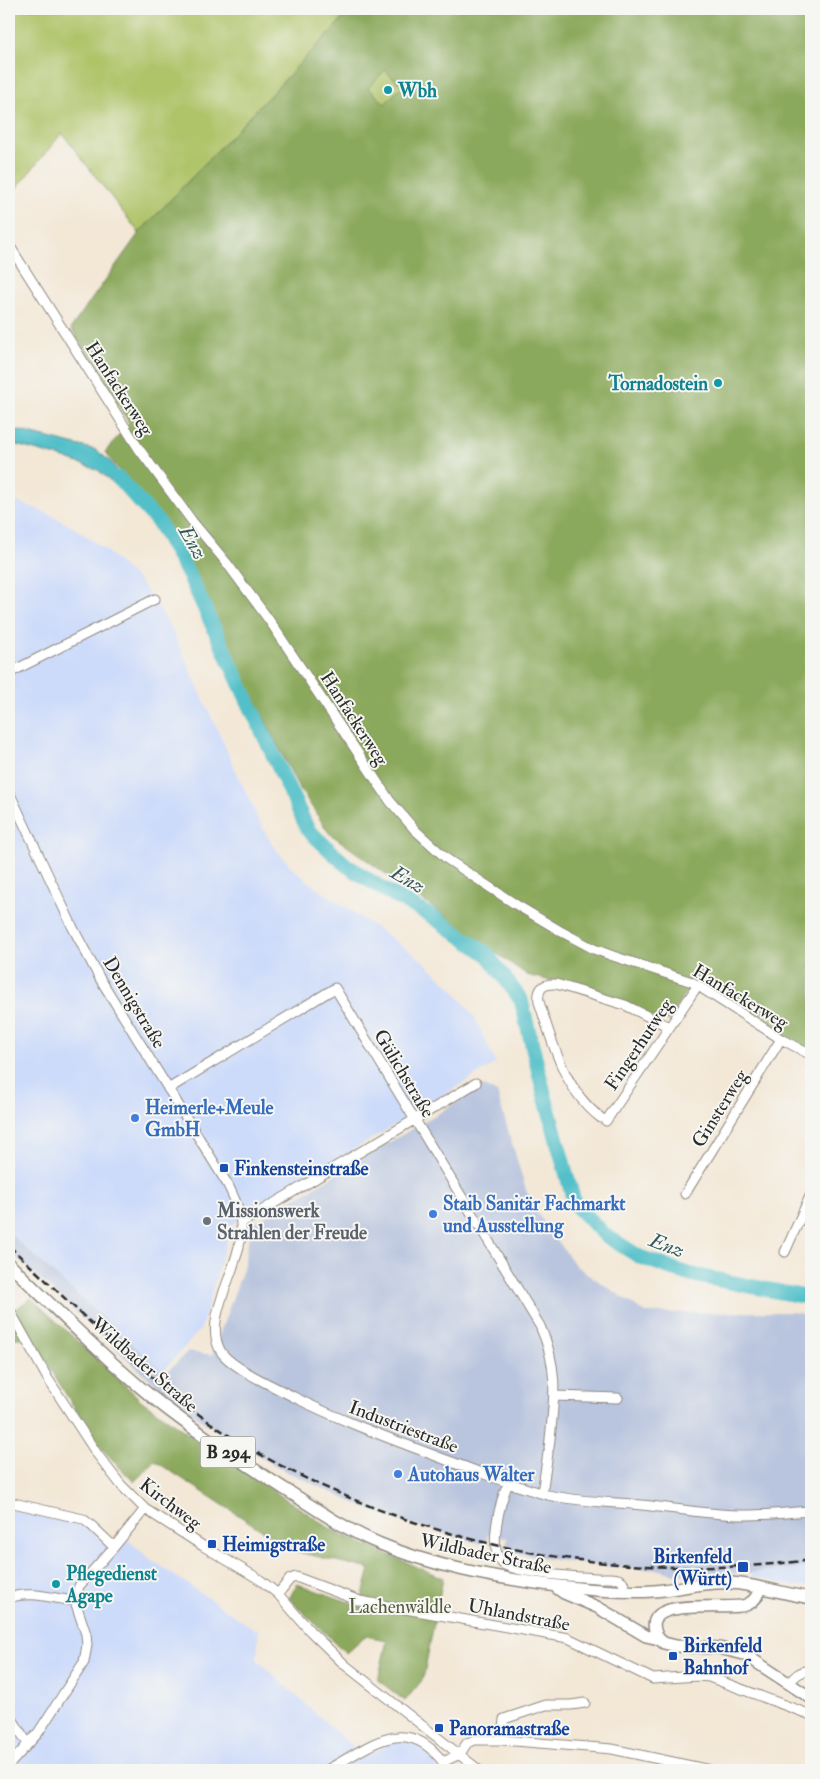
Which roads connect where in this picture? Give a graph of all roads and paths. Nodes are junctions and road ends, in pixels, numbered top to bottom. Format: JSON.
{"nodes":[{"id":1,"x":9,"y":245,"type":"edge"},
{"id":2,"x":155,"y":599,"type":"dead end"},
{"id":3,"x":9,"y":673,"type":"edge"},
{"id":4,"x":9,"y":792,"type":"edge"},
{"id":5,"x":698,"y":985,"type":"junction"},
{"id":6,"x":669,"y":1027,"type":"junction"},
{"id":7,"x":781,"y":1040,"type":"junction"},
{"id":8,"x":811,"y":1054,"type":"edge"},
{"id":9,"x":476,"y":1083,"type":"dead end"},
{"id":10,"x":168,"y":1089,"type":"junction"},
{"id":11,"x":414,"y":1120,"type":"junction"},
{"id":12,"x":685,"y":1194,"type":"dead end"},
{"id":13,"x":811,"y":1194,"type":"edge"},
{"id":14,"x":241,"y":1223,"type":"junction"},
{"id":15,"x":784,"y":1252,"type":"dead end"},
{"id":16,"x":9,"y":1264,"type":"edge"},
{"id":17,"x":9,"y":1309,"type":"edge"},
{"id":18,"x":555,"y":1396,"type":"junction"},
{"id":19,"x":618,"y":1398,"type":"dead end"},
{"id":20,"x":508,"y":1482,"type":"junction"},
{"id":21,"x":542,"y":1493,"type":"junction"},
{"id":22,"x":9,"y":1502,"type":"edge"},
{"id":23,"x":145,"y":1508,"type":"junction"},
{"id":24,"x":811,"y":1511,"type":"edge"},
{"id":25,"x":114,"y":1547,"type":"junction"},
{"id":26,"x":552,"y":1585,"type":"junction"},
{"id":27,"x":760,"y":1588,"type":"junction"},
{"id":28,"x":624,"y":1592,"type":"junction"},
{"id":29,"x":278,"y":1594,"type":"junction"},
{"id":30,"x":9,"y":1598,"type":"edge"},
{"id":31,"x":811,"y":1598,"type":"edge"},
{"id":32,"x":75,"y":1601,"type":"junction"},
{"id":33,"x":659,"y":1639,"type":"junction"},
{"id":34,"x":811,"y":1670,"type":"edge"},
{"id":35,"x":789,"y":1683,"type":"junction"},
{"id":36,"x":811,"y":1698,"type":"edge"},
{"id":37,"x":585,"y":1702,"type":"dead end"},
{"id":38,"x":9,"y":1714,"type":"edge"},
{"id":39,"x":811,"y":1715,"type":"edge"},
{"id":40,"x":502,"y":1740,"type":"junction"},
{"id":41,"x":28,"y":1744,"type":"junction"},
{"id":42,"x":460,"y":1754,"type":"junction"},
{"id":43,"x":9,"y":1765,"type":"edge"},
{"id":44,"x":444,"y":1766,"type":"edge"},
{"id":45,"x":327,"y":1770,"type":"edge"},
{"id":46,"x":480,"y":1770,"type":"edge"},
{"id":47,"x":710,"y":1770,"type":"edge"}],
"edges":[{"from":1,"to":5,"type":"street","name":"Hanfackerweg"},
{"from":2,"to":3,"type":"street"},
{"from":4,"to":10,"type":"street","name":"Dennigstraße"},
{"from":5,"to":6,"type":"street","name":"Fingerhutweg"},
{"from":5,"to":7,"type":"street","name":"Hanfackerweg"},
{"from":6,"to":6,"type":"street","name":"Fingerhutweg"},
{"from":7,"to":8,"type":"street","name":"Hanfackerweg"},
{"from":7,"to":12,"type":"street","name":"Ginsterweg"},
{"from":9,"to":11,"type":"street"},
{"from":10,"to":11,"type":"street","name":"Gülichstraße"},
{"from":10,"to":14,"type":"street","name":"Dennigstraße"},
{"from":11,"to":14,"type":"street"},
{"from":11,"to":18,"type":"street","name":"Gülichstraße"},
{"from":13,"to":15,"type":"street"},
{"from":14,"to":20,"type":"street","name":"Industriestraße"},
{"from":16,"to":26,"type":"main road","name":"Wildbader Straße","number":"B 294"},
{"from":17,"to":23,"type":"street","name":"Kirchweg"},
{"from":18,"to":19,"type":"street"},
{"from":18,"to":21,"type":"street","name":"Gülichstraße"},
{"from":20,"to":21,"type":"street","name":"Industriestraße"},
{"from":20,"to":28,"type":"street"},
{"from":21,"to":24,"type":"street","name":"Industriestraße"},
{"from":22,"to":25,"type":"street"},
{"from":23,"to":25,"type":"street"},
{"from":23,"to":29,"type":"street","name":"Kirchweg"},
{"from":25,"to":32,"type":"street"},
{"from":26,"to":28,"type":"main road","name":"Wildbader Straße","number":"B 294"},
{"from":26,"to":33,"type":"main road"},
{"from":27,"to":28,"type":"main road","name":"Wildbader Straße","number":"B 294"},
{"from":27,"to":31,"type":"main road","name":"Wildbader Straße","number":"B 294"},
{"from":27,"to":33,"type":"main road"},
{"from":29,"to":39,"type":"street","name":"Uhlandstraße"},
{"from":29,"to":42,"type":"street","name":"Kirchweg"},
{"from":30,"to":32,"type":"street"},
{"from":32,"to":41,"type":"street"},
{"from":33,"to":35,"type":"main road"},
{"from":34,"to":35,"type":"street"},
{"from":35,"to":36,"type":"main road"},
{"from":37,"to":40,"type":"street"},
{"from":38,"to":41,"type":"street"},
{"from":40,"to":42,"type":"street"},
{"from":40,"to":47,"type":"street"},
{"from":41,"to":43,"type":"street"},
{"from":42,"to":44,"type":"street"},
{"from":42,"to":46,"type":"street","name":"Kirchweg"},
{"from":44,"to":45,"type":"street"}]}
